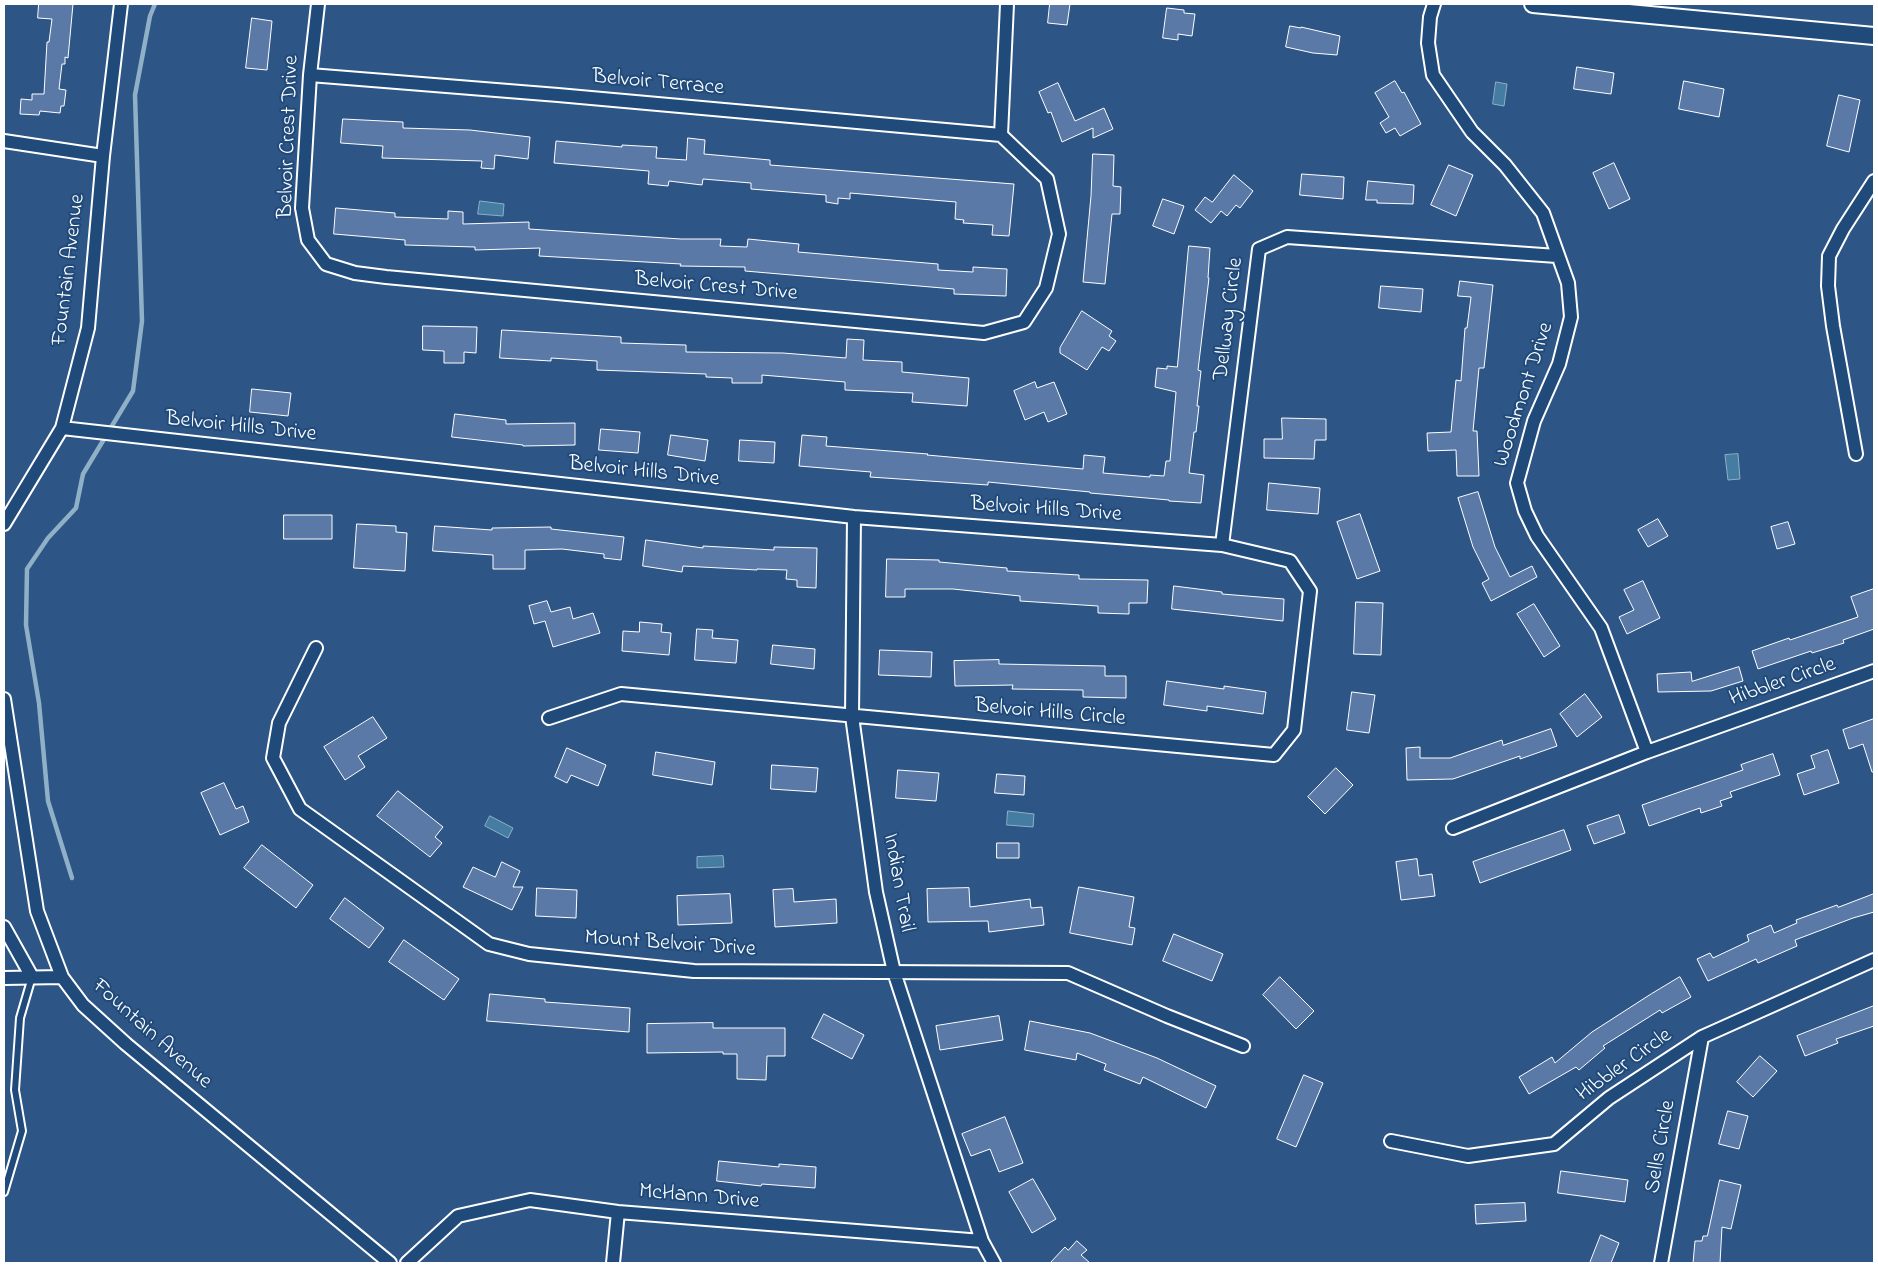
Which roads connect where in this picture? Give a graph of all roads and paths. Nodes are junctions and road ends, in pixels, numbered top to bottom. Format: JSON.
{"nodes":[{"id":1,"x":120,"y":4,"type":"edge"},
{"id":2,"x":318,"y":4,"type":"edge"},
{"id":3,"x":1007,"y":4,"type":"edge"},
{"id":4,"x":1434,"y":4,"type":"edge"},
{"id":5,"x":1533,"y":4,"type":"edge"},
{"id":6,"x":1592,"y":7,"type":"edge"},
{"id":7,"x":1874,"y":36,"type":"edge"},
{"id":8,"x":310,"y":75,"type":"junction"},
{"id":9,"x":1001,"y":134,"type":"junction"},
{"id":10,"x":4,"y":141,"type":"edge"},
{"id":11,"x":103,"y":156,"type":"junction"},
{"id":12,"x":1874,"y":181,"type":"edge"},
{"id":13,"x":1557,"y":256,"type":"junction"},
{"id":14,"x":62,"y":428,"type":"junction"},
{"id":15,"x":1856,"y":454,"type":"dead end"},
{"id":16,"x":854,"y":517,"type":"junction"},
{"id":17,"x":4,"y":524,"type":"edge"},
{"id":18,"x":1222,"y":545,"type":"junction"},
{"id":19,"x":316,"y":648,"type":"dead end"},
{"id":20,"x":1874,"y":672,"type":"edge"},
{"id":21,"x":4,"y":699,"type":"edge"},
{"id":22,"x":852,"y":716,"type":"junction"},
{"id":23,"x":549,"y":718,"type":"dead end"},
{"id":24,"x":1647,"y":752,"type":"junction"},
{"id":25,"x":1452,"y":828,"type":"dead end"},
{"id":26,"x":4,"y":927,"type":"edge"},
{"id":27,"x":1874,"y":960,"type":"edge"},
{"id":28,"x":894,"y":972,"type":"junction"},
{"id":29,"x":32,"y":977,"type":"junction"},
{"id":30,"x":62,"y":977,"type":"junction"},
{"id":31,"x":4,"y":978,"type":"edge"},
{"id":32,"x":1702,"y":1037,"type":"junction"},
{"id":33,"x":1243,"y":1046,"type":"dead end"},
{"id":34,"x":1391,"y":1141,"type":"dead end"},
{"id":35,"x":4,"y":1192,"type":"edge"},
{"id":36,"x":618,"y":1212,"type":"junction"},
{"id":37,"x":982,"y":1242,"type":"junction"},
{"id":38,"x":390,"y":1263,"type":"edge"},
{"id":39,"x":407,"y":1263,"type":"edge"},
{"id":40,"x":613,"y":1263,"type":"edge"},
{"id":41,"x":994,"y":1263,"type":"edge"},
{"id":42,"x":1661,"y":1263,"type":"edge"}],
"edges":[{"from":1,"to":11,"type":"street","name":"Fountain Avenue"},
{"from":2,"to":8,"type":"street","name":"Belvoir Crest Drive"},
{"from":3,"to":9,"type":"street"},
{"from":4,"to":13,"type":"street","name":"Woodmont Drive"},
{"from":5,"to":6,"type":"street"},
{"from":6,"to":7,"type":"street"},
{"from":8,"to":9,"type":"street","name":"Belvoir Terrace"},
{"from":8,"to":9,"type":"street","name":"Belvoir Crest Drive"},
{"from":10,"to":11,"type":"street"},
{"from":11,"to":14,"type":"street","name":"Fountain Avenue"},
{"from":12,"to":15,"type":"street"},
{"from":13,"to":18,"type":"street","name":"Dellway Circle"},
{"from":13,"to":24,"type":"street","name":"Woodmont Drive"},
{"from":14,"to":16,"type":"street","name":"Belvoir Hills Drive"},
{"from":14,"to":17,"type":"street","name":"Fountain Avenue"},
{"from":16,"to":18,"type":"street","name":"Belvoir Hills Drive"},
{"from":16,"to":22,"type":"street","name":"Indian Trail"},
{"from":18,"to":22,"type":"street","name":"Belvoir Hills Circle"},
{"from":19,"to":28,"type":"street","name":"Mount Belvoir Drive"},
{"from":20,"to":24,"type":"street","name":"Hibbler Circle"},
{"from":21,"to":30,"type":"street","name":"Fountain Avenue"},
{"from":22,"to":23,"type":"street","name":"Belvoir Hills Circle"},
{"from":22,"to":28,"type":"street","name":"Indian Trail"},
{"from":24,"to":25,"type":"street","name":"Hibbler Circle"},
{"from":26,"to":29,"type":"street"},
{"from":27,"to":32,"type":"street","name":"Hibbler Circle"},
{"from":28,"to":33,"type":"street","name":"Mount Belvoir Drive"},
{"from":28,"to":37,"type":"street","name":"Indian Trail"},
{"from":29,"to":30,"type":"street"},
{"from":29,"to":31,"type":"street"},
{"from":29,"to":35,"type":"lane"},
{"from":30,"to":38,"type":"street","name":"Fountain Avenue"},
{"from":32,"to":34,"type":"street","name":"Hibbler Circle"},
{"from":32,"to":42,"type":"street","name":"Sells Circle"},
{"from":36,"to":37,"type":"street","name":"McHann Drive"},
{"from":36,"to":39,"type":"street","name":"McHann Drive"},
{"from":36,"to":40,"type":"street"},
{"from":37,"to":41,"type":"street"}]}
